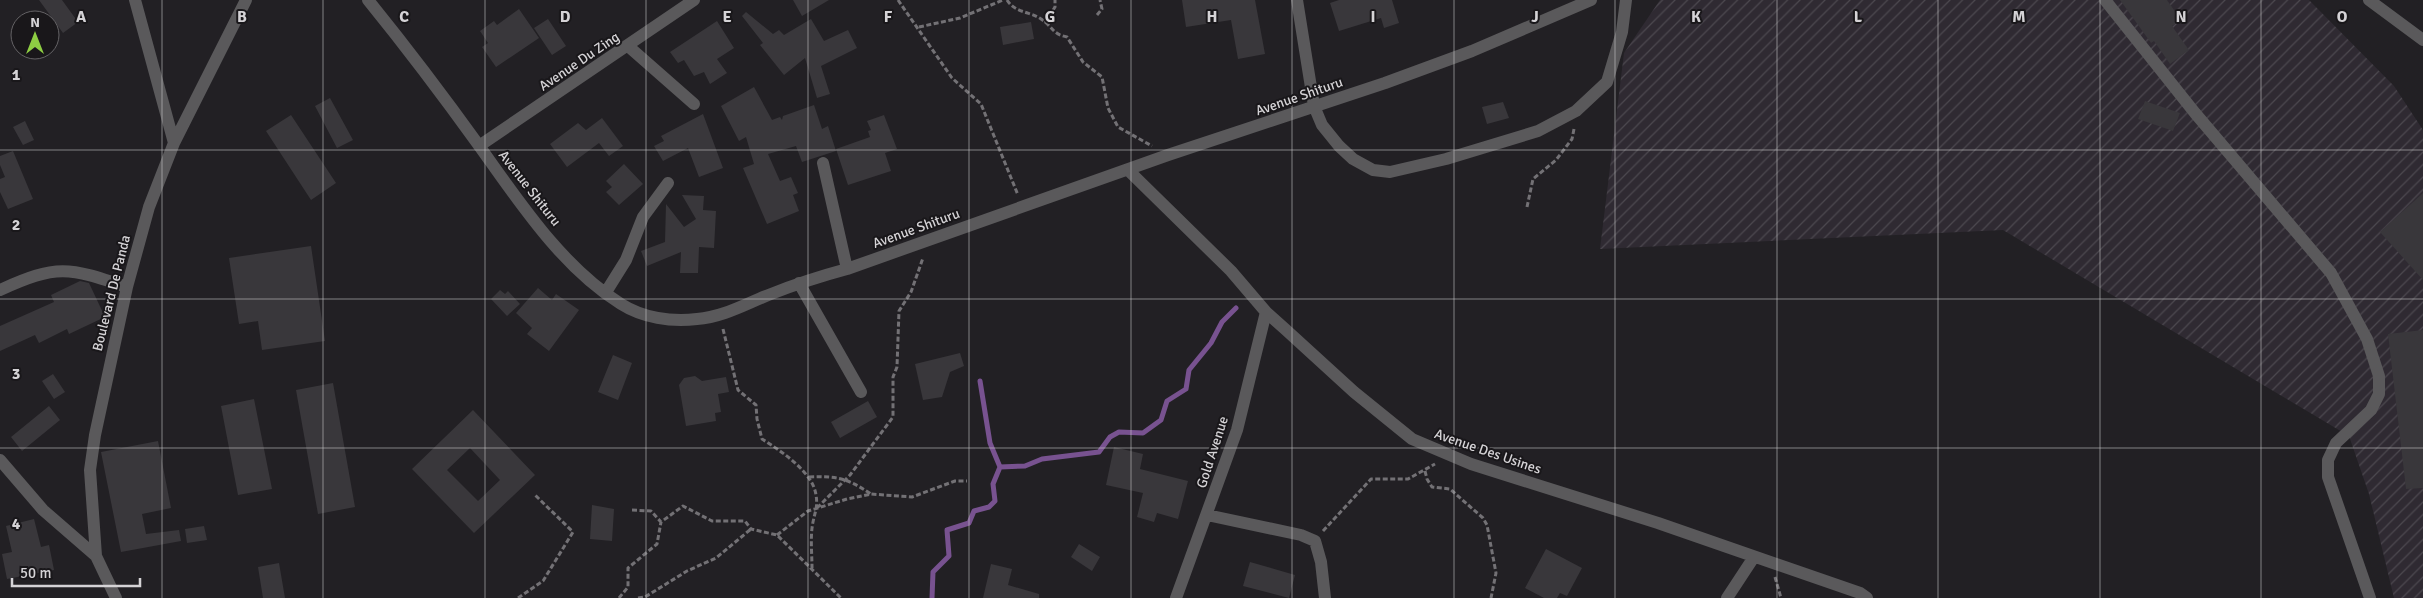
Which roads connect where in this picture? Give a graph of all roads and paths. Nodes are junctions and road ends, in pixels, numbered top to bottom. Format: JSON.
{"nodes":[{"id":1,"x":135,"y":0,"type":"edge"},
{"id":2,"x":246,"y":0,"type":"edge"},
{"id":3,"x":368,"y":0,"type":"edge"},
{"id":4,"x":694,"y":0,"type":"edge"},
{"id":5,"x":898,"y":0,"type":"edge"},
{"id":6,"x":1003,"y":0,"type":"edge"},
{"id":7,"x":1007,"y":0,"type":"edge"},
{"id":8,"x":1055,"y":0,"type":"edge"},
{"id":9,"x":1100,"y":0,"type":"edge"},
{"id":10,"x":1297,"y":0,"type":"edge"},
{"id":11,"x":1591,"y":0,"type":"edge"},
{"id":12,"x":1626,"y":0,"type":"edge"},
{"id":13,"x":2105,"y":0,"type":"edge"},
{"id":14,"x":2369,"y":0,"type":"edge"},
{"id":15,"x":1097,"y":15,"type":"dead end"},
{"id":16,"x":1045,"y":23,"type":"junction"},
{"id":17,"x":918,"y":27,"type":"junction"},
{"id":18,"x":2423,"y":40,"type":"edge"},
{"id":19,"x":628,"y":46,"type":"junction"},
{"id":20,"x":694,"y":104,"type":"dead end"},
{"id":21,"x":1314,"y":106,"type":"junction"},
{"id":22,"x":1576,"y":111,"type":"junction"},
{"id":23,"x":174,"y":143,"type":"junction"},
{"id":24,"x":479,"y":146,"type":"junction"},
{"id":25,"x":1168,"y":155,"type":"junction"},
{"id":26,"x":823,"y":163,"type":"dead end"},
{"id":27,"x":1128,"y":170,"type":"junction"},
{"id":28,"x":668,"y":183,"type":"dead end"},
{"id":29,"x":1022,"y":205,"type":"junction"},
{"id":30,"x":1526,"y":207,"type":"dead end"},
{"id":31,"x":928,"y":239,"type":"junction"},
{"id":32,"x":846,"y":269,"type":"junction"},
{"id":33,"x":799,"y":282,"type":"junction"},
{"id":34,"x":126,"y":286,"type":"junction"},
{"id":35,"x":0,"y":290,"type":"edge"},
{"id":36,"x":606,"y":292,"type":"junction"},
{"id":37,"x":1266,"y":312,"type":"junction"},
{"id":38,"x":720,"y":316,"type":"junction"},
{"id":39,"x":861,"y":392,"type":"dead end"},
{"id":40,"x":0,"y":460,"type":"edge"},
{"id":41,"x":809,"y":477,"type":"junction"},
{"id":42,"x":846,"y":480,"type":"junction"},
{"id":43,"x":968,"y":481,"type":"dead end"},
{"id":44,"x":534,"y":494,"type":"dead end"},
{"id":45,"x":871,"y":494,"type":"junction"},
{"id":46,"x":818,"y":508,"type":"junction"},
{"id":47,"x":632,"y":510,"type":"dead end"},
{"id":48,"x":1207,"y":515,"type":"junction"},
{"id":49,"x":661,"y":522,"type":"junction"},
{"id":50,"x":751,"y":529,"type":"junction"},
{"id":51,"x":777,"y":535,"type":"junction"},
{"id":52,"x":1315,"y":541,"type":"junction"},
{"id":53,"x":96,"y":556,"type":"junction"},
{"id":54,"x":1754,"y":557,"type":"junction"},
{"id":55,"x":1773,"y":564,"type":"junction"},
{"id":56,"x":812,"y":568,"type":"junction"},
{"id":57,"x":116,"y":598,"type":"edge"},
{"id":58,"x":518,"y":598,"type":"edge"},
{"id":59,"x":619,"y":598,"type":"edge"},
{"id":60,"x":638,"y":598,"type":"edge"},
{"id":61,"x":841,"y":598,"type":"edge"},
{"id":62,"x":1176,"y":598,"type":"edge"},
{"id":63,"x":1325,"y":598,"type":"edge"},
{"id":64,"x":1491,"y":598,"type":"edge"},
{"id":65,"x":1728,"y":598,"type":"edge"},
{"id":66,"x":1781,"y":598,"type":"edge"},
{"id":67,"x":1867,"y":598,"type":"edge"},
{"id":68,"x":2370,"y":598,"type":"edge"}],
"edges":[{"from":1,"to":23,"type":"street"},
{"from":2,"to":23,"type":"street","name":"Boulevard De Panda"},
{"from":3,"to":24,"type":"street","name":"Avenue Shituru"},
{"from":4,"to":19,"type":"street","name":"Avenue Du Zing"},
{"from":5,"to":17,"type":"path"},
{"from":6,"to":17,"type":"path"},
{"from":7,"to":16,"type":"path"},
{"from":8,"to":16,"type":"path"},
{"from":9,"to":15,"type":"path"},
{"from":10,"to":21,"type":"street"},
{"from":11,"to":21,"type":"street","name":"Avenue Shituru"},
{"from":12,"to":22,"type":"street"},
{"from":13,"to":68,"type":"street"},
{"from":14,"to":18,"type":"street"},
{"from":16,"to":25,"type":"path"},
{"from":17,"to":29,"type":"path"},
{"from":19,"to":20,"type":"street"},
{"from":19,"to":24,"type":"street","name":"Avenue Du Zing"},
{"from":21,"to":22,"type":"street"},
{"from":21,"to":25,"type":"street","name":"Avenue Shituru"},
{"from":22,"to":30,"type":"path"},
{"from":23,"to":34,"type":"street","name":"Boulevard De Panda"},
{"from":24,"to":36,"type":"street","name":"Avenue Shituru"},
{"from":25,"to":27,"type":"street","name":"Avenue Shituru"},
{"from":26,"to":32,"type":"street"},
{"from":27,"to":29,"type":"street","name":"Avenue Shituru"},
{"from":27,"to":37,"type":"street","name":"Avenue Des Usines"},
{"from":28,"to":36,"type":"street"},
{"from":29,"to":31,"type":"street","name":"Avenue Shituru"},
{"from":31,"to":32,"type":"street","name":"Avenue Shituru"},
{"from":31,"to":42,"type":"path"},
{"from":32,"to":33,"type":"street","name":"Avenue Shituru"},
{"from":33,"to":38,"type":"street","name":"Avenue Shituru"},
{"from":33,"to":39,"type":"street"},
{"from":34,"to":35,"type":"street"},
{"from":34,"to":53,"type":"street","name":"Boulevard De Panda"},
{"from":36,"to":38,"type":"street","name":"Avenue Shituru"},
{"from":37,"to":48,"type":"street","name":"Gold Avenue"},
{"from":37,"to":54,"type":"street","name":"Avenue Des Usines"},
{"from":38,"to":41,"type":"path"},
{"from":40,"to":53,"type":"street"},
{"from":41,"to":42,"type":"path"},
{"from":41,"to":46,"type":"path"},
{"from":42,"to":45,"type":"path"},
{"from":42,"to":46,"type":"path"},
{"from":43,"to":45,"type":"path"},
{"from":44,"to":58,"type":"path"},
{"from":45,"to":46,"type":"path"},
{"from":46,"to":51,"type":"path"},
{"from":46,"to":56,"type":"path"},
{"from":47,"to":49,"type":"path"},
{"from":48,"to":52,"type":"street"},
{"from":48,"to":62,"type":"street","name":"Gold Avenue"},
{"from":49,"to":50,"type":"path"},
{"from":49,"to":59,"type":"path"},
{"from":50,"to":51,"type":"path"},
{"from":50,"to":60,"type":"path"},
{"from":51,"to":56,"type":"path"},
{"from":52,"to":63,"type":"street"},
{"from":52,"to":64,"type":"path"},
{"from":53,"to":57,"type":"street","name":"Boulevard De Panda"},
{"from":54,"to":55,"type":"street","name":"Avenue Des Usines"},
{"from":54,"to":65,"type":"street"},
{"from":55,"to":66,"type":"path"},
{"from":55,"to":67,"type":"street","name":"Avenue Des Usines"},
{"from":56,"to":61,"type":"path"}]}
